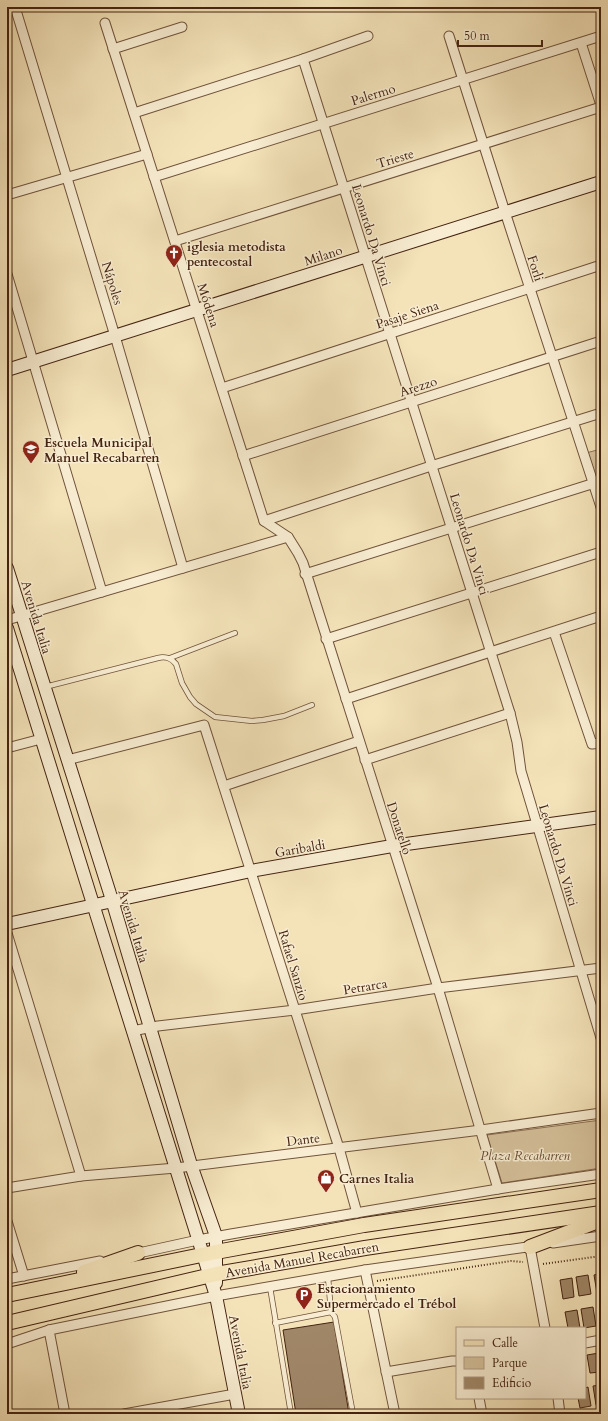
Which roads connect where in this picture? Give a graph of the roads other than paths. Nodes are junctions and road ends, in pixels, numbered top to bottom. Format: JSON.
{"nodes":[{"id":1,"x":15,"y":7,"type":"edge"},
{"id":2,"x":105,"y":23,"type":"dead end"},
{"id":3,"x":182,"y":27,"type":"dead end"},
{"id":4,"x":368,"y":36,"type":"dead end"},
{"id":5,"x":449,"y":36,"type":"dead end"},
{"id":6,"x":601,"y":36,"type":"edge"},
{"id":7,"x":581,"y":43,"type":"junction"},
{"id":8,"x":113,"y":49,"type":"junction"},
{"id":9,"x":303,"y":59,"type":"junction"},
{"id":10,"x":463,"y":79,"type":"junction"},
{"id":11,"x":601,"y":106,"type":"edge"},
{"id":12,"x":134,"y":113,"type":"junction"},
{"id":13,"x":323,"y":123,"type":"junction"},
{"id":14,"x":483,"y":144,"type":"junction"},
{"id":15,"x":147,"y":154,"type":"junction"},
{"id":16,"x":154,"y":177,"type":"junction"},
{"id":17,"x":67,"y":178,"type":"junction"},
{"id":18,"x":601,"y":182,"type":"edge"},
{"id":19,"x":344,"y":188,"type":"junction"},
{"id":20,"x":7,"y":195,"type":"edge"},
{"id":21,"x":505,"y":212,"type":"junction"},
{"id":22,"x":175,"y":241,"type":"junction"},
{"id":23,"x":365,"y":256,"type":"junction"},
{"id":24,"x":601,"y":265,"type":"edge"},
{"id":25,"x":7,"y":274,"type":"edge"},
{"id":26,"x":529,"y":288,"type":"junction"},
{"id":27,"x":197,"y":310,"type":"junction"},
{"id":28,"x":390,"y":334,"type":"junction"},
{"id":29,"x":115,"y":336,"type":"junction"},
{"id":30,"x":601,"y":340,"type":"edge"},
{"id":31,"x":552,"y":356,"type":"junction"},
{"id":32,"x":33,"y":361,"type":"junction"},
{"id":33,"x":7,"y":370,"type":"edge"},
{"id":34,"x":222,"y":388,"type":"junction"},
{"id":35,"x":411,"y":402,"type":"junction"},
{"id":36,"x":601,"y":413,"type":"edge"},
{"id":37,"x":572,"y":422,"type":"junction"},
{"id":38,"x":243,"y":456,"type":"junction"},
{"id":39,"x":431,"y":466,"type":"junction"},
{"id":40,"x":597,"y":483,"type":"edge"},
{"id":41,"x":601,"y":507,"type":"edge"},
{"id":42,"x":264,"y":521,"type":"junction"},
{"id":43,"x":451,"y":528,"type":"junction"},
{"id":44,"x":288,"y":537,"type":"junction"},
{"id":45,"x":601,"y":552,"type":"edge"},
{"id":46,"x":7,"y":568,"type":"edge"},
{"id":47,"x":183,"y":568,"type":"junction"},
{"id":48,"x":306,"y":574,"type":"junction"},
{"id":49,"x":102,"y":592,"type":"junction"},
{"id":50,"x":472,"y":594,"type":"junction"},
{"id":51,"x":21,"y":616,"type":"junction"},
{"id":52,"x":601,"y":616,"type":"edge"},
{"id":53,"x":7,"y":620,"type":"edge"},
{"id":54,"x":7,"y":628,"type":"edge"},
{"id":55,"x":554,"y":632,"type":"junction"},
{"id":56,"x":235,"y":633,"type":"dead end"},
{"id":57,"x":326,"y":639,"type":"junction"},
{"id":58,"x":490,"y":653,"type":"junction"},
{"id":59,"x":170,"y":658,"type":"junction"},
{"id":60,"x":44,"y":687,"type":"junction"},
{"id":61,"x":346,"y":699,"type":"junction"},
{"id":62,"x":312,"y":705,"type":"dead end"},
{"id":63,"x":510,"y":713,"type":"junction"},
{"id":64,"x":41,"y":738,"type":"junction"},
{"id":65,"x":359,"y":741,"type":"junction"},
{"id":66,"x":597,"y":744,"type":"edge"},
{"id":67,"x":7,"y":748,"type":"edge"},
{"id":68,"x":67,"y":760,"type":"junction"},
{"id":69,"x":365,"y":760,"type":"junction"},
{"id":70,"x":224,"y":786,"type":"junction"},
{"id":71,"x":601,"y":817,"type":"edge"},
{"id":72,"x":537,"y":825,"type":"junction"},
{"id":73,"x":392,"y":846,"type":"junction"},
{"id":74,"x":251,"y":871,"type":"junction"},
{"id":75,"x":112,"y":900,"type":"junction"},
{"id":76,"x":93,"y":904,"type":"junction"},
{"id":77,"x":7,"y":924,"type":"edge"},
{"id":78,"x":7,"y":933,"type":"edge"},
{"id":79,"x":601,"y":968,"type":"edge"},
{"id":80,"x":581,"y":971,"type":"junction"},
{"id":81,"x":438,"y":988,"type":"junction"},
{"id":82,"x":295,"y":1010,"type":"junction"},
{"id":83,"x":150,"y":1027,"type":"junction"},
{"id":84,"x":132,"y":1031,"type":"junction"},
{"id":85,"x":601,"y":1038,"type":"edge"},
{"id":86,"x":601,"y":1113,"type":"edge"},
{"id":87,"x":481,"y":1130,"type":"junction"},
{"id":88,"x":339,"y":1148,"type":"junction"},
{"id":89,"x":191,"y":1165,"type":"junction"},
{"id":90,"x":176,"y":1168,"type":"junction"},
{"id":91,"x":601,"y":1174,"type":"edge"},
{"id":92,"x":80,"y":1176,"type":"junction"},
{"id":93,"x":7,"y":1188,"type":"edge"},
{"id":94,"x":498,"y":1189,"type":"junction"},
{"id":95,"x":601,"y":1190,"type":"edge"},
{"id":96,"x":357,"y":1212,"type":"junction"},
{"id":97,"x":601,"y":1213,"type":"edge"},
{"id":98,"x":601,"y":1220,"type":"edge"},
{"id":99,"x":7,"y":1221,"type":"edge"},
{"id":100,"x":216,"y":1236,"type":"junction"},
{"id":101,"x":601,"y":1236,"type":"edge"},
{"id":102,"x":198,"y":1240,"type":"junction"},
{"id":103,"x":530,"y":1247,"type":"junction"},
{"id":104,"x":138,"y":1253,"type":"junction"},
{"id":105,"x":210,"y":1254,"type":"junction"},
{"id":106,"x":365,"y":1270,"type":"junction"},
{"id":107,"x":213,"y":1275,"type":"junction"},
{"id":108,"x":24,"y":1276,"type":"junction"},
{"id":109,"x":328,"y":1277,"type":"junction"},
{"id":110,"x":7,"y":1280,"type":"edge"},
{"id":111,"x":270,"y":1287,"type":"junction"},
{"id":112,"x":29,"y":1291,"type":"junction"},
{"id":113,"x":7,"y":1295,"type":"edge"},
{"id":114,"x":216,"y":1296,"type":"junction"},
{"id":115,"x":331,"y":1312,"type":"junction"},
{"id":116,"x":7,"y":1323,"type":"edge"},
{"id":117,"x":275,"y":1323,"type":"junction"},
{"id":118,"x":545,"y":1327,"type":"edge"},
{"id":119,"x":49,"y":1330,"type":"junction"},
{"id":120,"x":601,"y":1340,"type":"edge"},
{"id":121,"x":586,"y":1343,"type":"edge"},
{"id":122,"x":7,"y":1344,"type":"edge"},
{"id":123,"x":456,"y":1361,"type":"edge"},
{"id":124,"x":386,"y":1372,"type":"junction"},
{"id":125,"x":235,"y":1394,"type":"junction"},
{"id":126,"x":478,"y":1399,"type":"edge"},
{"id":127,"x":558,"y":1399,"type":"edge"},
{"id":128,"x":65,"y":1414,"type":"edge"},
{"id":129,"x":124,"y":1414,"type":"edge"},
{"id":130,"x":239,"y":1414,"type":"edge"},
{"id":131,"x":291,"y":1414,"type":"edge"},
{"id":132,"x":353,"y":1414,"type":"edge"},
{"id":133,"x":395,"y":1414,"type":"edge"},
{"id":134,"x":482,"y":1414,"type":"edge"},
{"id":135,"x":560,"y":1414,"type":"edge"}],
"edges":[{"from":1,"to":17,"type":"street","name":"Nápoles"},
{"from":2,"to":8,"type":"street","name":"Módena"},
{"from":3,"to":8,"type":"street"},
{"from":4,"to":9,"type":"street"},
{"from":5,"to":10,"type":"street","name":"Forli"},
{"from":6,"to":7,"type":"street","name":"Palermo"},
{"from":7,"to":10,"type":"street","name":"Palermo"},
{"from":7,"to":11,"type":"street"},
{"from":8,"to":12,"type":"street","name":"Módena"},
{"from":9,"to":12,"type":"street"},
{"from":9,"to":13,"type":"street","name":"Leonardo Da Vinci"},
{"from":10,"to":13,"type":"street","name":"Palermo"},
{"from":10,"to":14,"type":"street","name":"Forli"},
{"from":11,"to":14,"type":"street","name":"Trieste"},
{"from":12,"to":15,"type":"street","name":"Módena"},
{"from":13,"to":16,"type":"street","name":"Palermo"},
{"from":13,"to":19,"type":"street","name":"Leonardo Da Vinci"},
{"from":14,"to":19,"type":"street","name":"Trieste"},
{"from":14,"to":21,"type":"street","name":"Forli"},
{"from":15,"to":16,"type":"street","name":"Módena"},
{"from":15,"to":17,"type":"street"},
{"from":16,"to":22,"type":"street","name":"Módena"},
{"from":17,"to":20,"type":"street"},
{"from":17,"to":29,"type":"street","name":"Nápoles"},
{"from":18,"to":21,"type":"street","name":"Milano"},
{"from":19,"to":22,"type":"street","name":"Trieste"},
{"from":19,"to":23,"type":"street","name":"Leonardo Da Vinci"},
{"from":21,"to":23,"type":"street","name":"Milano"},
{"from":21,"to":26,"type":"street","name":"Forli"},
{"from":22,"to":27,"type":"street","name":"Módena"},
{"from":23,"to":27,"type":"street","name":"Milano"},
{"from":23,"to":28,"type":"street","name":"Leonardo Da Vinci"},
{"from":24,"to":26,"type":"street","name":"Pasaje Siena"},
{"from":25,"to":32,"type":"street"},
{"from":26,"to":28,"type":"street","name":"Pasaje Siena"},
{"from":26,"to":31,"type":"street","name":"Forli"},
{"from":27,"to":29,"type":"street","name":"Milano"},
{"from":27,"to":34,"type":"street","name":"Módena"},
{"from":28,"to":34,"type":"street","name":"Pasaje Siena"},
{"from":28,"to":35,"type":"street","name":"Leonardo Da Vinci"},
{"from":29,"to":32,"type":"street","name":"Milano"},
{"from":29,"to":47,"type":"street","name":"Nápoles"},
{"from":30,"to":31,"type":"street","name":"Arezzo"},
{"from":31,"to":35,"type":"street","name":"Arezzo"},
{"from":31,"to":37,"type":"street","name":"Forli"},
{"from":32,"to":33,"type":"street","name":"Milano"},
{"from":32,"to":49,"type":"street"},
{"from":34,"to":38,"type":"street","name":"Módena"},
{"from":35,"to":38,"type":"street","name":"Arezzo"},
{"from":35,"to":39,"type":"street","name":"Leonardo Da Vinci"},
{"from":36,"to":37,"type":"street"},
{"from":37,"to":39,"type":"street"},
{"from":37,"to":40,"type":"street","name":"Forli"},
{"from":38,"to":42,"type":"street","name":"Módena"},
{"from":39,"to":42,"type":"street"},
{"from":39,"to":43,"type":"street","name":"Leonardo Da Vinci"},
{"from":40,"to":41,"type":"street","name":"Forli"},
{"from":40,"to":43,"type":"street"},
{"from":42,"to":44,"type":"street"},
{"from":43,"to":48,"type":"street"},
{"from":43,"to":50,"type":"street","name":"Leonardo Da Vinci"},
{"from":44,"to":47,"type":"street"},
{"from":44,"to":48,"type":"street","name":"Donatello"},
{"from":45,"to":50,"type":"street"},
{"from":46,"to":51,"type":"street","name":"Avenida Italia"},
{"from":47,"to":49,"type":"street"},
{"from":48,"to":57,"type":"street","name":"Donatello"},
{"from":49,"to":51,"type":"street"},
{"from":50,"to":57,"type":"street"},
{"from":50,"to":58,"type":"street","name":"Leonardo Da Vinci"},
{"from":51,"to":53,"type":"street"},
{"from":51,"to":60,"type":"street","name":"Avenida Italia"},
{"from":52,"to":55,"type":"street"},
{"from":54,"to":64,"type":"street","name":"Avenida Italia"},
{"from":55,"to":58,"type":"street"},
{"from":55,"to":66,"type":"street"},
{"from":56,"to":59,"type":"lane"},
{"from":57,"to":61,"type":"street","name":"Donatello"},
{"from":58,"to":61,"type":"street"},
{"from":58,"to":63,"type":"street","name":"Leonardo Da Vinci"},
{"from":59,"to":60,"type":"lane"},
{"from":59,"to":62,"type":"lane"},
{"from":60,"to":68,"type":"street","name":"Avenida Italia"},
{"from":61,"to":65,"type":"street","name":"Donatello"},
{"from":63,"to":69,"type":"street"},
{"from":63,"to":72,"type":"street","name":"Leonardo Da Vinci"},
{"from":64,"to":67,"type":"street"},
{"from":64,"to":76,"type":"street","name":"Avenida Italia"},
{"from":65,"to":69,"type":"street","name":"Donatello"},
{"from":65,"to":70,"type":"street"},
{"from":68,"to":70,"type":"street","name":"Rafael Sanzio"},
{"from":68,"to":75,"type":"street","name":"Avenida Italia"},
{"from":69,"to":73,"type":"street","name":"Donatello"},
{"from":70,"to":74,"type":"street","name":"Rafael Sanzio"},
{"from":71,"to":72,"type":"street","name":"Garibaldi"},
{"from":72,"to":73,"type":"street","name":"Garibaldi"},
{"from":72,"to":80,"type":"street","name":"Leonardo Da Vinci"},
{"from":73,"to":74,"type":"street","name":"Garibaldi"},
{"from":73,"to":81,"type":"street","name":"Donatello"},
{"from":74,"to":75,"type":"street","name":"Garibaldi"},
{"from":74,"to":82,"type":"street","name":"Rafael Sanzio"},
{"from":75,"to":76,"type":"street","name":"Garibaldi"},
{"from":75,"to":83,"type":"street","name":"Avenida Italia"},
{"from":76,"to":77,"type":"street","name":"Garibaldi"},
{"from":76,"to":84,"type":"street","name":"Avenida Italia"},
{"from":78,"to":92,"type":"street"},
{"from":79,"to":80,"type":"street","name":"Petrarca"},
{"from":80,"to":81,"type":"street","name":"Petrarca"},
{"from":80,"to":85,"type":"street","name":"Leonardo Da Vinci"},
{"from":81,"to":82,"type":"street","name":"Petrarca"},
{"from":81,"to":87,"type":"street","name":"Donatello"},
{"from":82,"to":83,"type":"street","name":"Petrarca"},
{"from":82,"to":88,"type":"street","name":"Rafael Sanzio"},
{"from":83,"to":84,"type":"street","name":"Petrarca"},
{"from":83,"to":89,"type":"street","name":"Avenida Italia"},
{"from":84,"to":90,"type":"street","name":"Avenida Italia"},
{"from":86,"to":87,"type":"street","name":"Dante"},
{"from":87,"to":88,"type":"street","name":"Dante"},
{"from":87,"to":94,"type":"street"},
{"from":88,"to":89,"type":"street","name":"Dante"},
{"from":88,"to":96,"type":"street","name":"Rafael Sanzio"},
{"from":89,"to":90,"type":"street","name":"Dante"},
{"from":89,"to":100,"type":"street","name":"Avenida Italia"},
{"from":90,"to":92,"type":"street","name":"Dante"},
{"from":90,"to":102,"type":"street","name":"Avenida Italia"},
{"from":91,"to":94,"type":"street"},
{"from":92,"to":93,"type":"street","name":"Dante"},
{"from":94,"to":96,"type":"street"},
{"from":95,"to":105,"type":"main road","name":"Avenida Manuel Recabarren"},
{"from":96,"to":100,"type":"street"},
{"from":97,"to":107,"type":"main road","name":"Avenida Manuel Recabarren"},
{"from":98,"to":103,"type":"main road"},
{"from":99,"to":108,"type":"street"},
{"from":100,"to":102,"type":"street"},
{"from":100,"to":105,"type":"street","name":"Avenida Italia"},
{"from":101,"to":103,"type":"street","name":"Avenida Manuel Recabarren"},
{"from":102,"to":104,"type":"street"},
{"from":102,"to":105,"type":"street","name":"Avenida Italia"},
{"from":103,"to":106,"type":"street","name":"Avenida Manuel Recabarren"},
{"from":103,"to":118,"type":"street"},
{"from":104,"to":108,"type":"street"},
{"from":104,"to":112,"type":"main road"},
{"from":105,"to":107,"type":"street","name":"Avenida Italia"},
{"from":105,"to":112,"type":"main road","name":"Avenida Manuel Recabarren"},
{"from":106,"to":109,"type":"street","name":"Avenida Manuel Recabarren"},
{"from":106,"to":124,"type":"street"},
{"from":107,"to":114,"type":"street","name":"Avenida Italia"},
{"from":107,"to":116,"type":"main road","name":"Avenida Manuel Recabarren"},
{"from":108,"to":110,"type":"street"},
{"from":109,"to":111,"type":"street","name":"Avenida Manuel Recabarren"},
{"from":109,"to":115,"type":"lane"},
{"from":111,"to":114,"type":"street","name":"Avenida Manuel Recabarren"},
{"from":111,"to":117,"type":"lane"},
{"from":112,"to":113,"type":"main road","name":"Avenida Manuel Recabarren"},
{"from":114,"to":119,"type":"street","name":"Avenida Manuel Recabarren"},
{"from":114,"to":125,"type":"street","name":"Avenida Italia"},
{"from":115,"to":117,"type":"lane"},
{"from":115,"to":132,"type":"lane"},
{"from":117,"to":131,"type":"lane"},
{"from":119,"to":122,"type":"street","name":"Avenida Manuel Recabarren"},
{"from":119,"to":128,"type":"street"},
{"from":120,"to":121,"type":"street"},
{"from":123,"to":124,"type":"street"},
{"from":124,"to":133,"type":"street"},
{"from":125,"to":129,"type":"street"},
{"from":125,"to":130,"type":"street","name":"Avenida Italia"},
{"from":126,"to":134,"type":"street"},
{"from":127,"to":135,"type":"street"}]}
